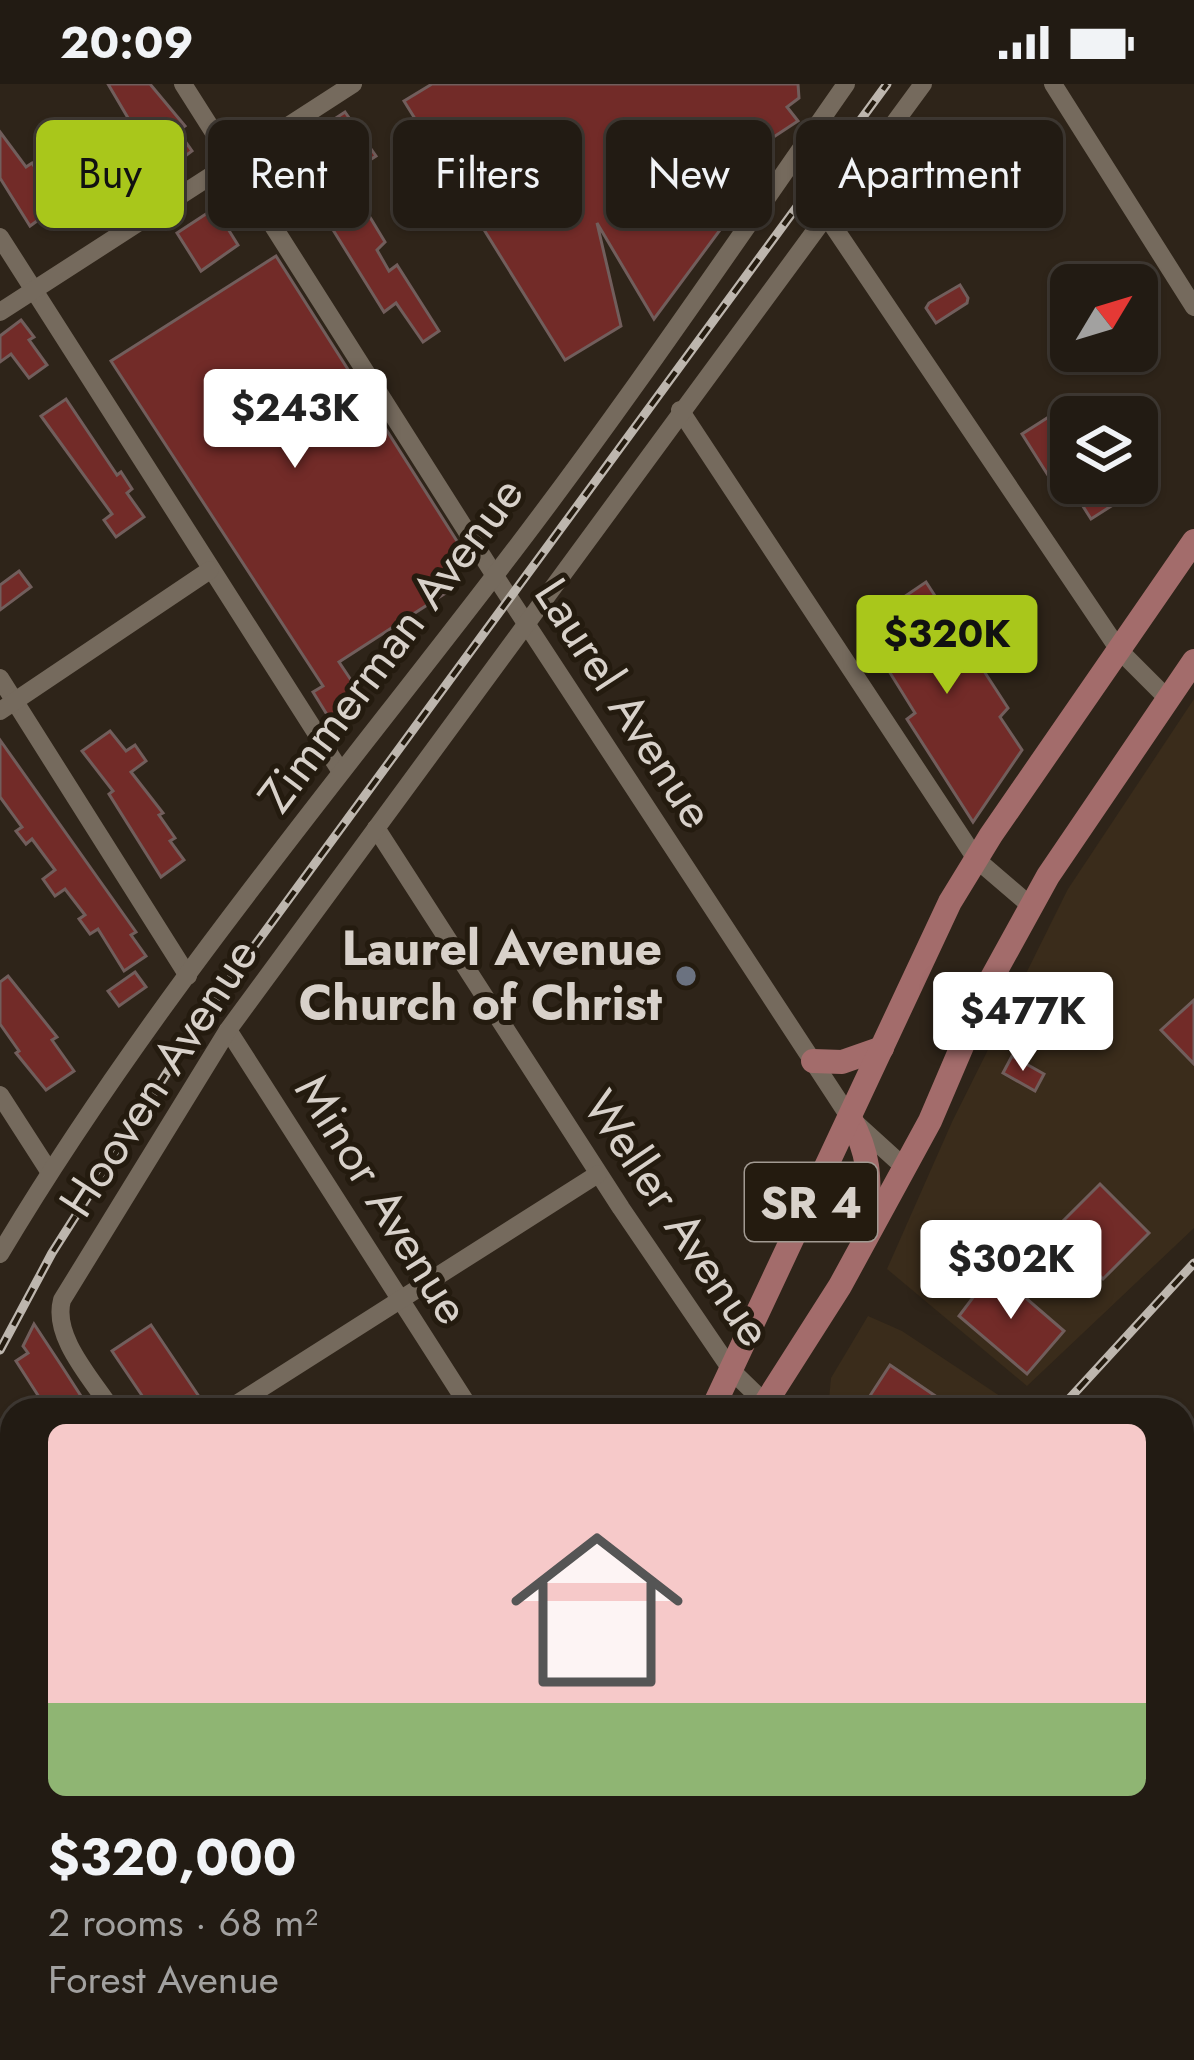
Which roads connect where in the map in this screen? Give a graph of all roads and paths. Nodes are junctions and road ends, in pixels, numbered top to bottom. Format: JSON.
{"nodes":[{"id":1,"x":184,"y":84,"type":"edge"},
{"id":2,"x":352,"y":84,"type":"edge"},
{"id":3,"x":846,"y":84,"type":"edge"},
{"id":4,"x":923,"y":84,"type":"edge"},
{"id":5,"x":1053,"y":84,"type":"edge"},
{"id":6,"x":297,"y":120,"type":"edge"},
{"id":7,"x":896,"y":120,"type":"edge"},
{"id":8,"x":208,"y":122,"type":"edge"},
{"id":9,"x":208,"y":178,"type":"edge"},
{"id":10,"x":275,"y":228,"type":"edge"},
{"id":11,"x":815,"y":228,"type":"edge"},
{"id":12,"x":834,"y":228,"type":"edge"},
{"id":13,"x":0,"y":237,"type":"edge"},
{"id":14,"x":34,"y":289,"type":"junction"},
{"id":15,"x":1194,"y":307,"type":"edge"},
{"id":16,"x":0,"y":312,"type":"edge"},
{"id":17,"x":680,"y":410,"type":"junction"},
{"id":18,"x":1194,"y":541,"type":"edge"},
{"id":19,"x":211,"y":570,"type":"junction"},
{"id":20,"x":495,"y":576,"type":"junction"},
{"id":21,"x":525,"y":623,"type":"junction"},
{"id":22,"x":1119,"y":650,"type":"junction"},
{"id":23,"x":1194,"y":661,"type":"edge"},
{"id":24,"x":0,"y":677,"type":"edge"},
{"id":25,"x":1167,"y":698,"type":"junction"},
{"id":26,"x":8,"y":706,"type":"edge"},
{"id":27,"x":341,"y":772,"type":"junction"},
{"id":28,"x":376,"y":828,"type":"junction"},
{"id":29,"x":976,"y":859,"type":"junction"},
{"id":30,"x":1032,"y":907,"type":"junction"},
{"id":31,"x":188,"y":976,"type":"junction"},
{"id":32,"x":228,"y":1030,"type":"junction"},
{"id":33,"x":882,"y":1048,"type":"junction"},
{"id":34,"x":813,"y":1061,"type":"junction"},
{"id":35,"x":0,"y":1095,"type":"edge"},
{"id":36,"x":850,"y":1118,"type":"junction"},
{"id":37,"x":904,"y":1167,"type":"junction"},
{"id":38,"x":50,"y":1171,"type":"junction"},
{"id":39,"x":598,"y":1174,"type":"junction"},
{"id":40,"x":868,"y":1234,"type":"junction"},
{"id":41,"x":0,"y":1254,"type":"edge"},
{"id":42,"x":400,"y":1302,"type":"junction"},
{"id":43,"x":732,"y":1371,"type":"junction"},
{"id":44,"x":104,"y":1398,"type":"edge"},
{"id":45,"x":246,"y":1398,"type":"edge"},
{"id":46,"x":463,"y":1398,"type":"edge"},
{"id":47,"x":718,"y":1398,"type":"edge"},
{"id":48,"x":756,"y":1398,"type":"edge"},
{"id":49,"x":770,"y":1398,"type":"edge"}],
"edges":[{"from":1,"to":8,"type":"street","name":"Laurel Avenue"},
{"from":2,"to":6,"type":"street"},
{"from":3,"to":20,"type":"street","name":"Zimmerman Avenue"},
{"from":4,"to":7,"type":"street","name":"Zimmerman Avenue"},
{"from":5,"to":15,"type":"street"},
{"from":9,"to":14,"type":"street"},
{"from":10,"to":20,"type":"street","name":"Laurel Avenue"},
{"from":11,"to":17,"type":"street","name":"Zimmerman Avenue"},
{"from":12,"to":22,"type":"street"},
{"from":13,"to":14,"type":"street"},
{"from":14,"to":16,"type":"street"},
{"from":14,"to":19,"type":"street"},
{"from":17,"to":21,"type":"street","name":"Zimmerman Avenue"},
{"from":17,"to":29,"type":"street"},
{"from":18,"to":22,"type":"main road","number":"SR 4"},
{"from":19,"to":26,"type":"street"},
{"from":19,"to":27,"type":"street"},
{"from":20,"to":21,"type":"street","name":"Laurel Avenue"},
{"from":20,"to":27,"type":"street","name":"Zimmerman Avenue"},
{"from":21,"to":28,"type":"street","name":"Hooven Avenue"},
{"from":21,"to":34,"type":"street","name":"Laurel Avenue"},
{"from":22,"to":25,"type":"street"},
{"from":22,"to":29,"type":"main road","number":"SR 4"},
{"from":23,"to":25,"type":"main road","number":"SR 4"},
{"from":24,"to":26,"type":"street"},
{"from":25,"to":30,"type":"main road","number":"SR 4"},
{"from":26,"to":31,"type":"street"},
{"from":27,"to":31,"type":"street","name":"Zimmerman Avenue"},
{"from":28,"to":32,"type":"street","name":"Hooven Avenue"},
{"from":28,"to":39,"type":"street","name":"Weller Avenue"},
{"from":29,"to":30,"type":"street"},
{"from":29,"to":33,"type":"main road","number":"SR 4"},
{"from":30,"to":37,"type":"main road","number":"SR 4"},
{"from":31,"to":38,"type":"street","name":"Zimmerman Avenue"},
{"from":32,"to":42,"type":"street","name":"Minor Avenue"},
{"from":32,"to":44,"type":"street","name":"Hooven Avenue"},
{"from":33,"to":34,"type":"main road"},
{"from":33,"to":36,"type":"main road","number":"SR 4"},
{"from":34,"to":36,"type":"street","name":"Laurel Avenue"},
{"from":35,"to":38,"type":"street","name":"Hooven Avenue"},
{"from":36,"to":37,"type":"street","name":"Laurel Avenue"},
{"from":36,"to":40,"type":"main road"},
{"from":36,"to":43,"type":"main road","number":"SR 4"},
{"from":37,"to":40,"type":"main road","number":"SR 4"},
{"from":38,"to":41,"type":"street","name":"Zimmerman Avenue"},
{"from":39,"to":42,"type":"street"},
{"from":39,"to":43,"type":"street","name":"Weller Avenue"},
{"from":40,"to":49,"type":"main road","number":"SR 4"},
{"from":42,"to":45,"type":"street"},
{"from":42,"to":46,"type":"street","name":"Minor Avenue"},
{"from":43,"to":47,"type":"main road","number":"SR 4"},
{"from":43,"to":48,"type":"street","name":"Weller Avenue"}]}
